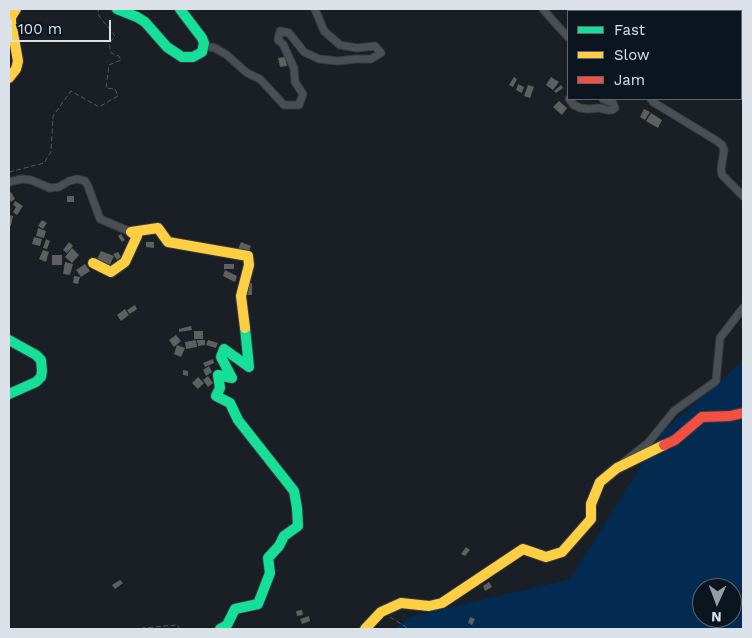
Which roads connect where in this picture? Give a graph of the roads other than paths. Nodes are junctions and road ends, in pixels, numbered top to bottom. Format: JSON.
{"nodes":[{"id":1,"x":16,"y":9,"type":"edge"},
{"id":2,"x":117,"y":9,"type":"edge"},
{"id":3,"x":180,"y":9,"type":"edge"},
{"id":4,"x":315,"y":9,"type":"edge"},
{"id":5,"x":543,"y":9,"type":"edge"},
{"id":6,"x":567,"y":36,"type":"edge"},
{"id":7,"x":204,"y":46,"type":"junction"},
{"id":8,"x":9,"y":78,"type":"edge"},
{"id":9,"x":570,"y":100,"type":"edge"},
{"id":10,"x":606,"y":100,"type":"edge"},
{"id":11,"x":652,"y":100,"type":"edge"},
{"id":12,"x":9,"y":182,"type":"edge"},
{"id":13,"x":743,"y":196,"type":"edge"},
{"id":14,"x":131,"y":232,"type":"junction"},
{"id":15,"x":93,"y":263,"type":"dead end"},
{"id":16,"x":743,"y":308,"type":"edge"},
{"id":17,"x":9,"y":340,"type":"edge"},
{"id":18,"x":9,"y":394,"type":"edge"},
{"id":19,"x":743,"y":413,"type":"edge"},
{"id":20,"x":617,"y":468,"type":"junction"},
{"id":21,"x":220,"y":629,"type":"edge"},
{"id":22,"x":365,"y":629,"type":"edge"}],
"edges":[{"from":1,"to":8,"type":"street"},
{"from":2,"to":7,"type":"street"},
{"from":3,"to":7,"type":"street"},
{"from":4,"to":7,"type":"street"},
{"from":5,"to":6,"type":"street"},
{"from":9,"to":10,"type":"street"},
{"from":11,"to":13,"type":"street"},
{"from":12,"to":14,"type":"street"},
{"from":14,"to":15,"type":"street"},
{"from":14,"to":21,"type":"street"},
{"from":16,"to":20,"type":"street"},
{"from":17,"to":18,"type":"street"},
{"from":19,"to":20,"type":"street"},
{"from":20,"to":22,"type":"street"}]}
